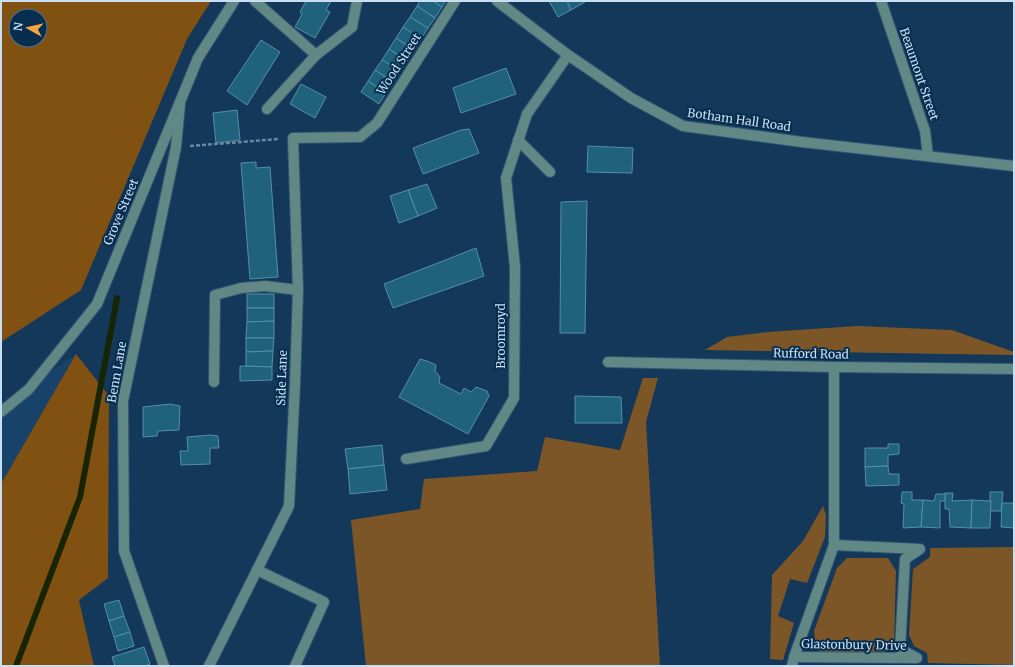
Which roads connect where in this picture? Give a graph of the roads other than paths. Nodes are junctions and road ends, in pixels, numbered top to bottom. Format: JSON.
{"nodes":[{"id":1,"x":234,"y":1,"type":"edge"},
{"id":2,"x":254,"y":1,"type":"edge"},
{"id":3,"x":357,"y":1,"type":"edge"},
{"id":4,"x":455,"y":1,"type":"edge"},
{"id":5,"x":497,"y":1,"type":"edge"},
{"id":6,"x":881,"y":1,"type":"edge"},
{"id":7,"x":316,"y":55,"type":"junction"},
{"id":8,"x":568,"y":55,"type":"junction"},
{"id":9,"x":180,"y":104,"type":"junction"},
{"id":10,"x":267,"y":109,"type":"dead end"},
{"id":11,"x":293,"y":138,"type":"joint"},
{"id":12,"x":518,"y":140,"type":"junction"},
{"id":13,"x":928,"y":156,"type":"junction"},
{"id":14,"x":1014,"y":166,"type":"edge"},
{"id":15,"x":550,"y":172,"type":"dead end"},
{"id":16,"x":298,"y":290,"type":"junction"},
{"id":17,"x":608,"y":362,"type":"dead end"},
{"id":18,"x":834,"y":367,"type":"junction"},
{"id":19,"x":1014,"y":369,"type":"edge"},
{"id":20,"x":214,"y":382,"type":"dead end"},
{"id":21,"x":1,"y":412,"type":"edge"},
{"id":22,"x":406,"y":459,"type":"dead end"},
{"id":23,"x":834,"y":544,"type":"junction"},
{"id":24,"x":257,"y":570,"type":"junction"},
{"id":25,"x":793,"y":661,"type":"edge"},
{"id":26,"x":164,"y":666,"type":"edge"},
{"id":27,"x":209,"y":666,"type":"edge"},
{"id":28,"x":295,"y":666,"type":"edge"}],
"edges":[{"from":1,"to":9,"type":"street","name":"Grove Street"},
{"from":2,"to":7,"type":"street"},
{"from":3,"to":7,"type":"street"},
{"from":4,"to":11,"type":"street","name":"Wood Street"},
{"from":5,"to":8,"type":"street","name":"Botham Hall Road"},
{"from":6,"to":13,"type":"street","name":"Beaumont Street"},
{"from":7,"to":10,"type":"street"},
{"from":8,"to":12,"type":"street","name":"Broomroyd"},
{"from":8,"to":13,"type":"street","name":"Botham Hall Road"},
{"from":9,"to":21,"type":"street","name":"Grove Street"},
{"from":9,"to":26,"type":"street","name":"Benn Lane"},
{"from":11,"to":16,"type":"street","name":"Side Lane"},
{"from":12,"to":15,"type":"street"},
{"from":12,"to":22,"type":"street","name":"Broomroyd"},
{"from":13,"to":14,"type":"street","name":"Botham Hall Road"},
{"from":16,"to":20,"type":"street"},
{"from":16,"to":24,"type":"street","name":"Side Lane"},
{"from":17,"to":18,"type":"street","name":"Rufford Road"},
{"from":18,"to":19,"type":"street","name":"Rufford Road"},
{"from":18,"to":23,"type":"street","name":"Glastonbury Drive"},
{"from":23,"to":25,"type":"street","name":"Glastonbury Drive"},
{"from":23,"to":25,"type":"street","name":"Glastonbury Drive"},
{"from":24,"to":27,"type":"street","name":"Side Lane"},
{"from":24,"to":28,"type":"street"}]}
